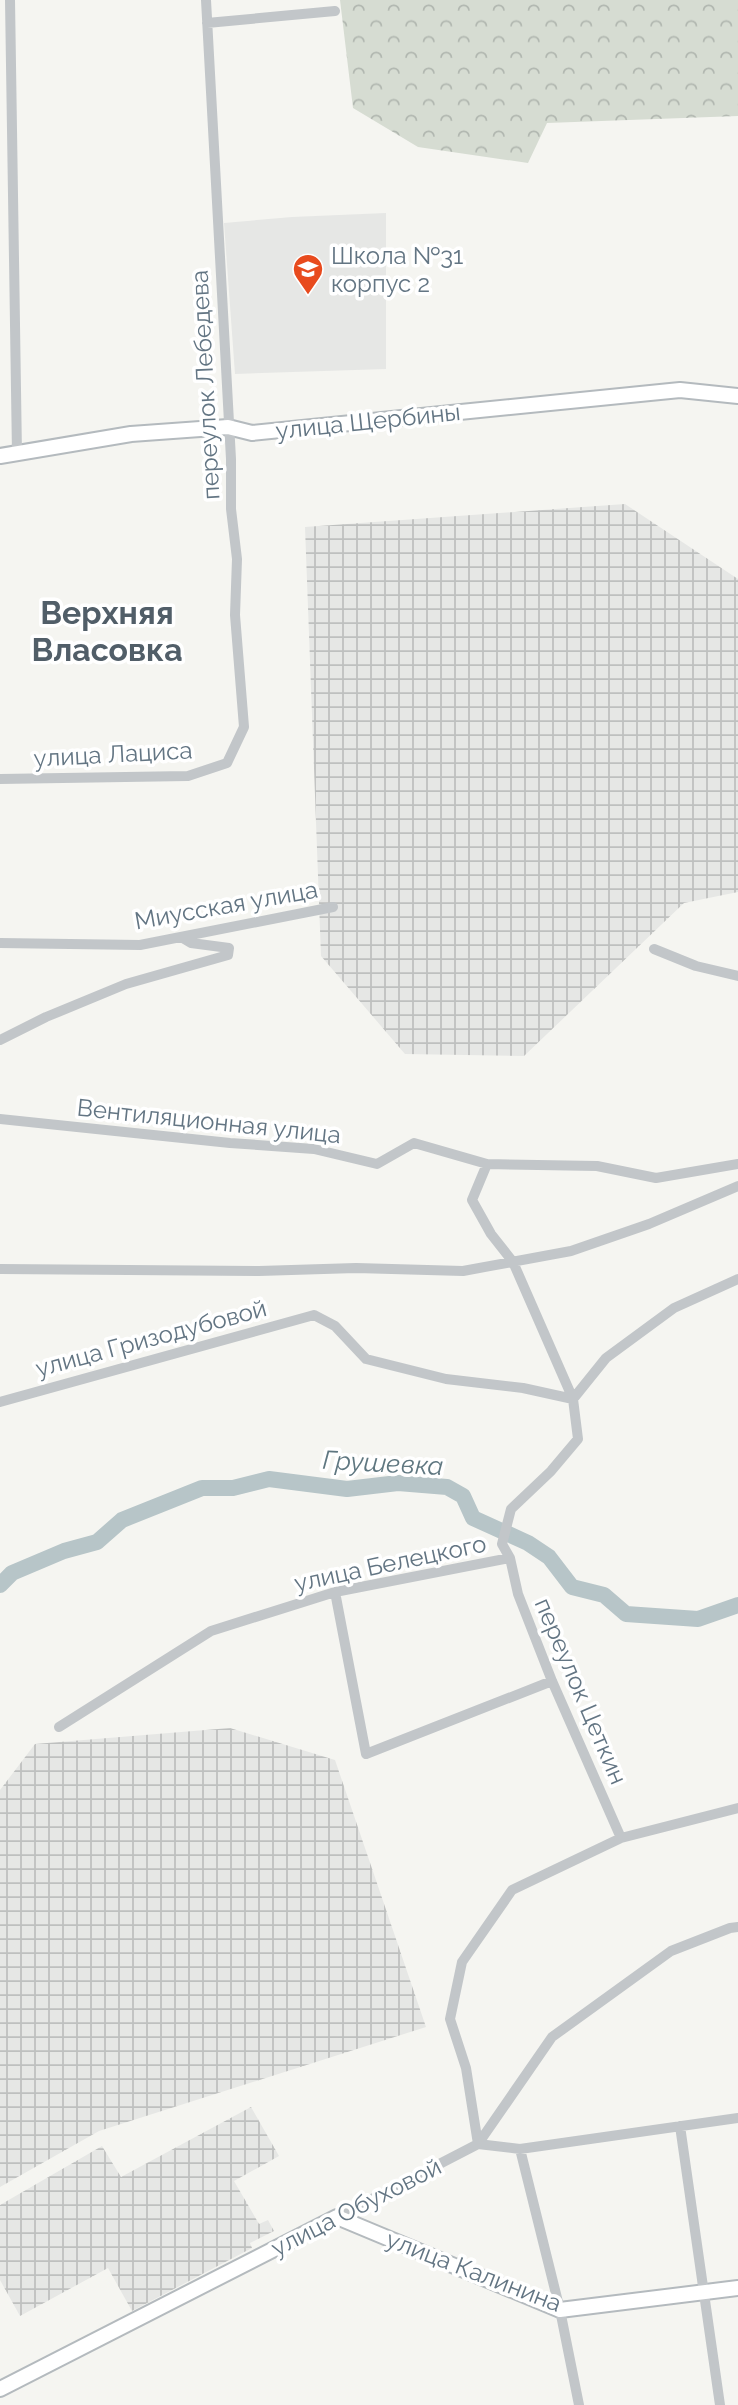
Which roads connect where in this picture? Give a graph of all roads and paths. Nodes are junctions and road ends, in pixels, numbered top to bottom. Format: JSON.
{"nodes":[{"id":1,"x":10,"y":0,"type":"edge"},
{"id":2,"x":206,"y":0,"type":"edge"},
{"id":3,"x":335,"y":11,"type":"dead end"},
{"id":4,"x":207,"y":23,"type":"junction"},
{"id":5,"x":738,"y":396,"type":"edge"},
{"id":6,"x":228,"y":427,"type":"junction"},
{"id":7,"x":17,"y":454,"type":"junction"},
{"id":8,"x":0,"y":456,"type":"edge"},
{"id":9,"x":227,"y":763,"type":"joint"},
{"id":10,"x":0,"y":779,"type":"edge"},
{"id":11,"x":333,"y":907,"type":"dead end"},
{"id":12,"x":181,"y":937,"type":"junction"},
{"id":13,"x":0,"y":943,"type":"edge"},
{"id":14,"x":654,"y":949,"type":"dead end"},
{"id":15,"x":738,"y":976,"type":"edge"},
{"id":16,"x":0,"y":1040,"type":"edge"},
{"id":17,"x":0,"y":1119,"type":"edge"},
{"id":18,"x":487,"y":1164,"type":"junction"},
{"id":19,"x":738,"y":1164,"type":"edge"},
{"id":20,"x":738,"y":1186,"type":"edge"},
{"id":21,"x":513,"y":1262,"type":"junction"},
{"id":22,"x":0,"y":1269,"type":"edge"},
{"id":23,"x":738,"y":1279,"type":"edge"},
{"id":24,"x":573,"y":1399,"type":"junction"},
{"id":25,"x":0,"y":1402,"type":"edge"},
{"id":26,"x":510,"y":1558,"type":"junction"},
{"id":27,"x":335,"y":1592,"type":"junction"},
{"id":28,"x":552,"y":1681,"type":"junction"},
{"id":29,"x":59,"y":1727,"type":"dead end"},
{"id":30,"x":738,"y":1808,"type":"edge"},
{"id":31,"x":621,"y":1838,"type":"junction"},
{"id":32,"x":738,"y":1927,"type":"edge"},
{"id":33,"x":738,"y":2118,"type":"edge"},
{"id":34,"x":680,"y":2126,"type":"junction"},
{"id":35,"x":478,"y":2144,"type":"junction"},
{"id":36,"x":520,"y":2149,"type":"junction"},
{"id":37,"x":337,"y":2217,"type":"junction"},
{"id":38,"x":738,"y":2288,"type":"edge"},
{"id":39,"x":703,"y":2292,"type":"junction"},
{"id":40,"x":560,"y":2310,"type":"junction"},
{"id":41,"x":0,"y":2389,"type":"edge"},
{"id":42,"x":579,"y":2405,"type":"edge"},
{"id":43,"x":720,"y":2405,"type":"edge"}],
"edges":[{"from":1,"to":7,"type":"street"},
{"from":2,"to":4,"type":"street","name":"переулок Лебедева"},
{"from":3,"to":4,"type":"street"},
{"from":4,"to":6,"type":"street","name":"переулок Лебедева"},
{"from":5,"to":6,"type":"street","name":"улица Щербины"},
{"from":6,"to":7,"type":"street","name":"улица Щербины"},
{"from":6,"to":9,"type":"street","name":"переулок Лебедева"},
{"from":7,"to":8,"type":"street","name":"улица Щербины"},
{"from":9,"to":10,"type":"street","name":"улица Лациса"},
{"from":11,"to":12,"type":"street","name":"Миусская улица"},
{"from":12,"to":13,"type":"street","name":"Миусская улица"},
{"from":12,"to":16,"type":"street"},
{"from":14,"to":15,"type":"street"},
{"from":17,"to":18,"type":"street","name":"Вентиляционная улица"},
{"from":18,"to":19,"type":"street","name":"Вентиляционная улица"},
{"from":18,"to":21,"type":"street"},
{"from":20,"to":21,"type":"street"},
{"from":21,"to":22,"type":"street"},
{"from":21,"to":24,"type":"street"},
{"from":23,"to":24,"type":"street"},
{"from":24,"to":25,"type":"street","name":"улица Гризодубовой"},
{"from":24,"to":26,"type":"street","name":"переулок Цеткин"},
{"from":26,"to":27,"type":"street","name":"улица Белецкого"},
{"from":26,"to":28,"type":"street","name":"переулок Цеткин"},
{"from":27,"to":28,"type":"street"},
{"from":27,"to":29,"type":"street","name":"улица Белецкого"},
{"from":28,"to":31,"type":"street","name":"переулок Цеткин"},
{"from":30,"to":31,"type":"street"},
{"from":31,"to":35,"type":"street"},
{"from":32,"to":35,"type":"street"},
{"from":33,"to":34,"type":"street"},
{"from":34,"to":36,"type":"street"},
{"from":34,"to":39,"type":"street"},
{"from":35,"to":36,"type":"street"},
{"from":35,"to":37,"type":"street","name":"улица Обуховой"},
{"from":36,"to":40,"type":"street"},
{"from":37,"to":40,"type":"street","name":"улица Калинина"},
{"from":37,"to":41,"type":"street","name":"улица Обуховой"},
{"from":38,"to":39,"type":"street","name":"улица Калинина"},
{"from":39,"to":40,"type":"street","name":"улица Калинина"},
{"from":39,"to":43,"type":"street"},
{"from":40,"to":42,"type":"street"}]}
